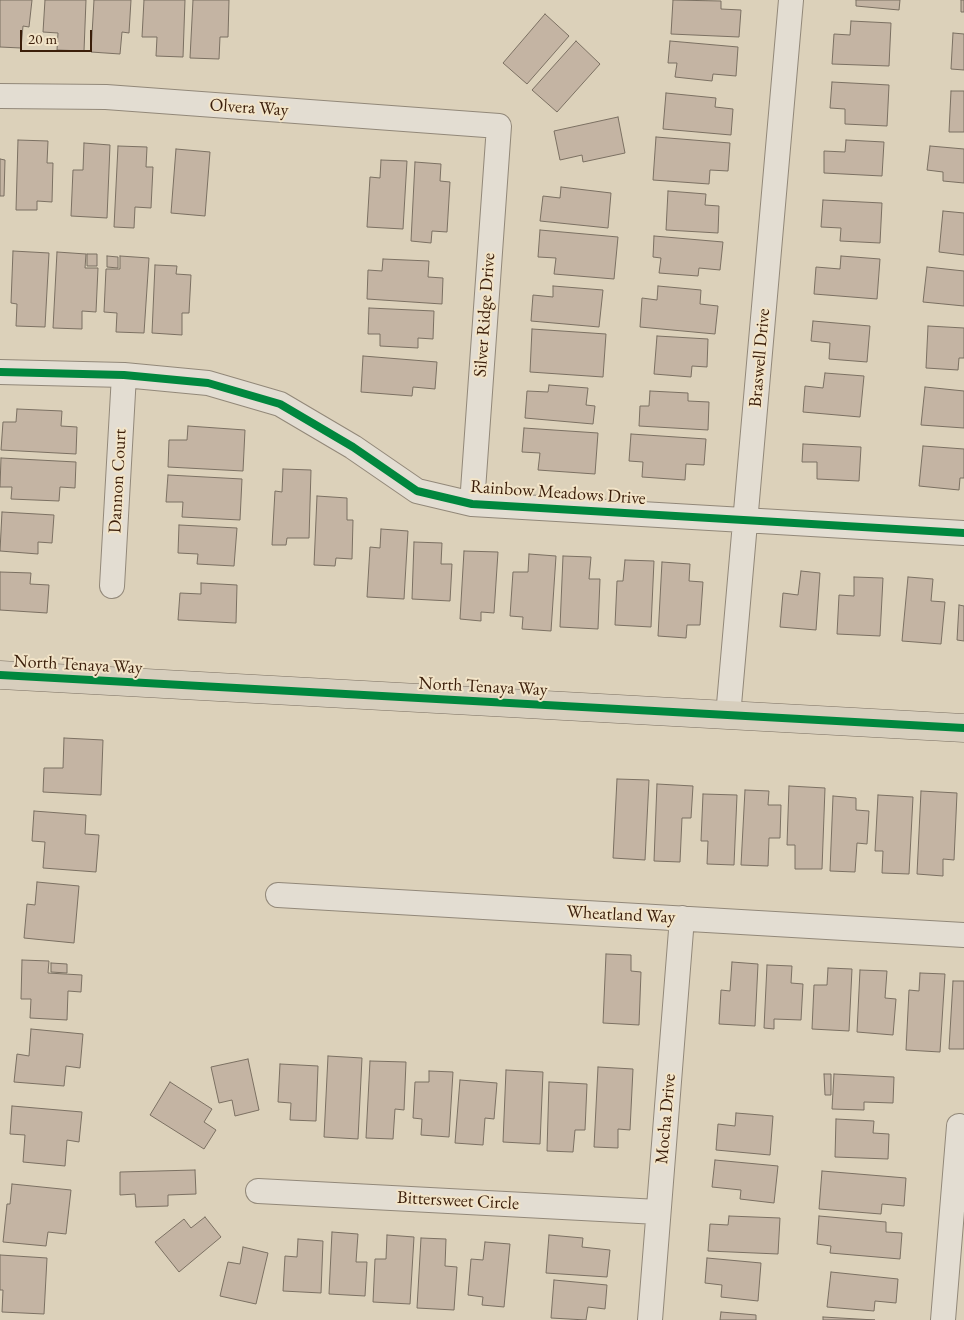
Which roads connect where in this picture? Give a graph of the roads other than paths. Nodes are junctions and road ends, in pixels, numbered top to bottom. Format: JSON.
{"nodes":[{"id":1,"x":791,"y":0,"type":"edge"},
{"id":2,"x":0,"y":96,"type":"edge"},
{"id":3,"x":499,"y":126,"type":"joint"},
{"id":4,"x":0,"y":372,"type":"edge"},
{"id":5,"x":124,"y":375,"type":"junction"},
{"id":6,"x":472,"y":504,"type":"junction"},
{"id":7,"x":745,"y":520,"type":"junction"},
{"id":8,"x":964,"y":532,"type":"edge"},
{"id":9,"x":112,"y":586,"type":"dead end"},
{"id":10,"x":0,"y":675,"type":"edge"},
{"id":11,"x":728,"y":716,"type":"junction"},
{"id":12,"x":964,"y":728,"type":"edge"},
{"id":13,"x":278,"y":895,"type":"dead end"},
{"id":14,"x":682,"y":918,"type":"junction"},
{"id":15,"x":964,"y":936,"type":"edge"},
{"id":16,"x":959,"y":1126,"type":"dead end"},
{"id":17,"x":258,"y":1191,"type":"dead end"},
{"id":18,"x":658,"y":1212,"type":"junction"},
{"id":19,"x":650,"y":1320,"type":"edge"},
{"id":20,"x":943,"y":1320,"type":"edge"}],
"edges":[{"from":1,"to":7,"type":"street","name":"Braswell Drive"},
{"from":2,"to":3,"type":"street","name":"Olvera Way"},
{"from":3,"to":6,"type":"street","name":"Silver Ridge Drive"},
{"from":4,"to":5,"type":"street","name":"Rainbow Meadows Drive"},
{"from":5,"to":6,"type":"street","name":"Rainbow Meadows Drive"},
{"from":5,"to":9,"type":"street","name":"Dannon Court"},
{"from":6,"to":7,"type":"street","name":"Rainbow Meadows Drive"},
{"from":7,"to":8,"type":"street","name":"Rainbow Meadows Drive"},
{"from":7,"to":11,"type":"street","name":"Braswell Drive"},
{"from":10,"to":11,"type":"main road","name":"North Tenaya Way"},
{"from":11,"to":12,"type":"main road","name":"North Tenaya Way"},
{"from":13,"to":14,"type":"street","name":"Wheatland Way"},
{"from":14,"to":15,"type":"street","name":"Wheatland Way"},
{"from":14,"to":18,"type":"street","name":"Mocha Drive"},
{"from":16,"to":20,"type":"street"},
{"from":17,"to":18,"type":"street","name":"Bittersweet Circle"},
{"from":18,"to":19,"type":"street","name":"Mocha Drive"}]}
